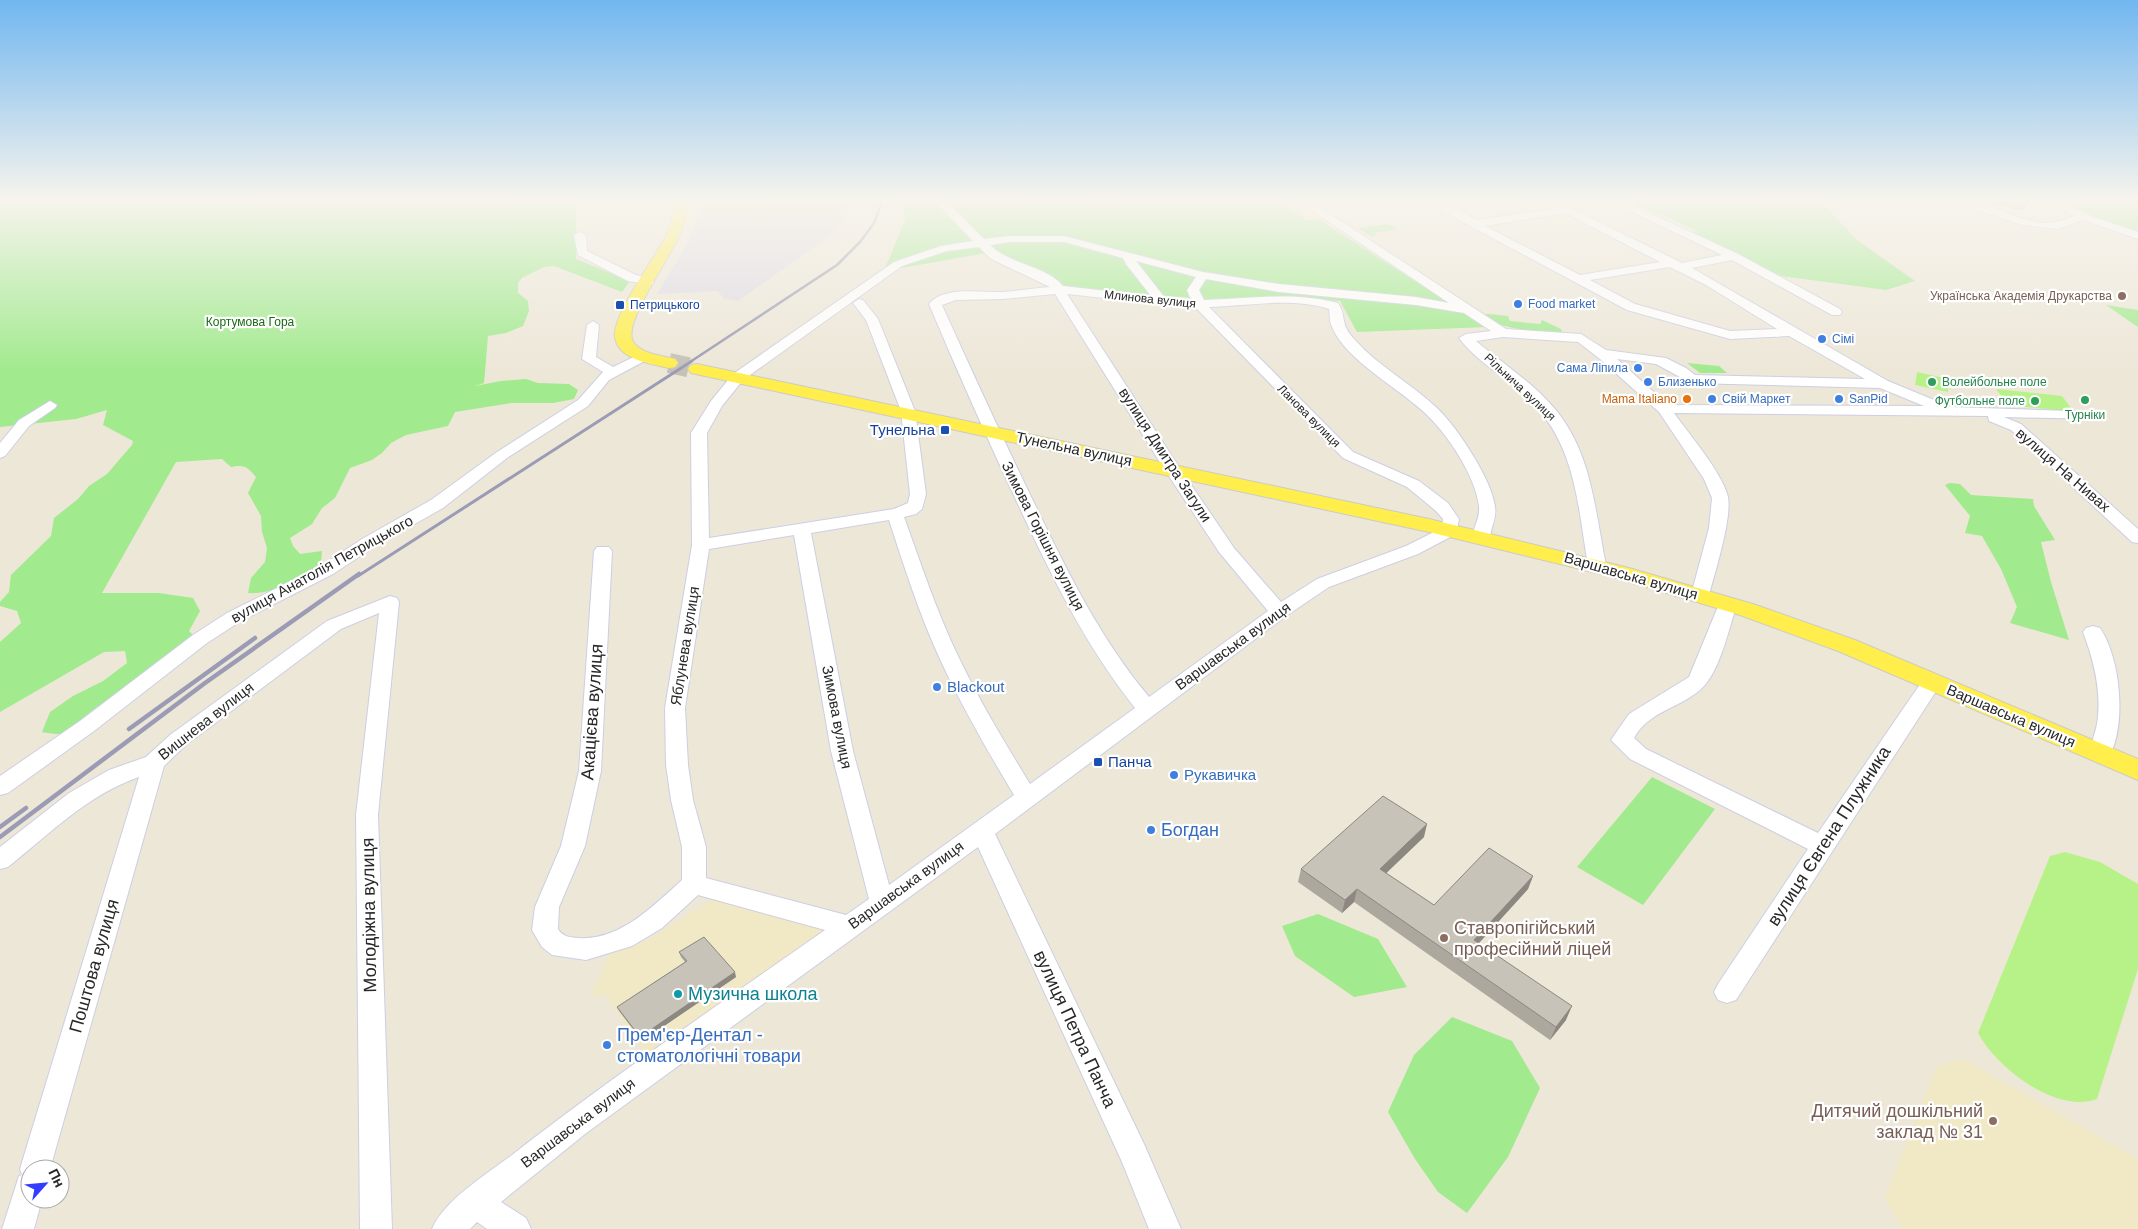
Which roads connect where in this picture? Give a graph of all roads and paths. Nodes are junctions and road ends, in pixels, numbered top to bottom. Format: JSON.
{"nodes":[{"id":1,"x":589,"y":256,"type":"edge"},
{"id":2,"x":663,"y":256,"type":"edge"},
{"id":3,"x":921,"y":256,"type":"edge"},
{"id":4,"x":994,"y":256,"type":"edge"},
{"id":5,"x":1387,"y":256,"type":"edge"},
{"id":6,"x":1535,"y":256,"type":"edge"},
{"id":7,"x":1659,"y":256,"type":"edge"},
{"id":8,"x":1732,"y":256,"type":"edge"},
{"id":9,"x":1734,"y":256,"type":"edge"},
{"id":10,"x":1129,"y":257,"type":"joint"},
{"id":11,"x":1676,"y":265,"type":"junction"},
{"id":12,"x":1203,"y":275,"type":"junction"},
{"id":13,"x":1577,"y":279,"type":"junction"},
{"id":14,"x":648,"y":282,"type":"junction"},
{"id":15,"x":1060,"y":290,"type":"junction"},
{"id":16,"x":1333,"y":300,"type":"junction"},
{"id":17,"x":939,"y":301,"type":"joint"},
{"id":18,"x":1162,"y":302,"type":"junction"},
{"id":19,"x":859,"y":303,"type":"dead end"},
{"id":20,"x":1199,"y":304,"type":"junction"},
{"id":21,"x":1468,"y":310,"type":"junction"},
{"id":22,"x":1836,"y":312,"type":"dead end"},
{"id":23,"x":593,"y":325,"type":"dead end"},
{"id":24,"x":1791,"y":332,"type":"junction"},
{"id":25,"x":1503,"y":333,"type":"junction"},
{"id":26,"x":1603,"y":354,"type":"junction"},
{"id":27,"x":645,"y":357,"type":"junction"},
{"id":28,"x":669,"y":363,"type":"tunnel mouth"},
{"id":29,"x":697,"y":369,"type":"tunnel mouth"},
{"id":30,"x":612,"y":372,"type":"junction"},
{"id":31,"x":738,"y":377,"type":"junction"},
{"id":32,"x":1883,"y":384,"type":"junction"},
{"id":33,"x":50,"y":405,"type":"dead end"},
{"id":34,"x":1664,"y":409,"type":"junction"},
{"id":35,"x":1949,"y":410,"type":"junction"},
{"id":36,"x":908,"y":411,"type":"junction"},
{"id":37,"x":1981,"y":413,"type":"junction"},
{"id":38,"x":2096,"y":415,"type":"dead end"},
{"id":39,"x":991,"y":431,"type":"junction"},
{"id":40,"x":0,"y":453,"type":"edge"},
{"id":41,"x":1174,"y":471,"type":"junction"},
{"id":42,"x":895,"y":514,"type":"junction"},
{"id":43,"x":802,"y":530,"type":"junction"},
{"id":44,"x":1450,"y":530,"type":"junction"},
{"id":45,"x":1481,"y":537,"type":"junction"},
{"id":46,"x":2138,"y":538,"type":"edge"},
{"id":47,"x":701,"y":545,"type":"junction"},
{"id":48,"x":602,"y":551,"type":"dead end"},
{"id":49,"x":1597,"y":565,"type":"junction"},
{"id":50,"x":1700,"y":595,"type":"junction"},
{"id":51,"x":390,"y":602,"type":"joint"},
{"id":52,"x":1728,"y":604,"type":"junction"},
{"id":53,"x":1279,"y":612,"type":"junction"},
{"id":54,"x":2094,"y":632,"type":"dead end"},
{"id":55,"x":1932,"y":682,"type":"junction"},
{"id":56,"x":1147,"y":708,"type":"junction"},
{"id":57,"x":1622,"y":740,"type":"joint"},
{"id":58,"x":2100,"y":754,"type":"junction"},
{"id":59,"x":154,"y":763,"type":"junction"},
{"id":60,"x":2138,"y":770,"type":"edge"},
{"id":61,"x":0,"y":787,"type":"edge"},
{"id":62,"x":1027,"y":797,"type":"junction"},
{"id":63,"x":982,"y":831,"type":"junction"},
{"id":64,"x":1822,"y":845,"type":"junction"},
{"id":65,"x":0,"y":860,"type":"edge"},
{"id":66,"x":694,"y":884,"type":"junction"},
{"id":67,"x":882,"y":903,"type":"junction"},
{"id":68,"x":849,"y":926,"type":"junction"},
{"id":69,"x":1727,"y":992,"type":"dead end"},
{"id":70,"x":38,"y":1159,"type":"edge"},
{"id":71,"x":475,"y":1203,"type":"junction"},
{"id":72,"x":24,"y":1209,"type":"edge"},
{"id":73,"x":18,"y":1229,"type":"edge"},
{"id":74,"x":376,"y":1229,"type":"edge"},
{"id":75,"x":448,"y":1229,"type":"edge"},
{"id":76,"x":515,"y":1229,"type":"edge"},
{"id":77,"x":1165,"y":1229,"type":"edge"}],
"edges":[{"from":1,"to":14,"type":"street"},
{"from":2,"to":14,"type":"main road"},
{"from":3,"to":31,"type":"street"},
{"from":4,"to":15,"type":"street"},
{"from":5,"to":21,"type":"street"},
{"from":6,"to":13,"type":"street"},
{"from":7,"to":11,"type":"street"},
{"from":8,"to":11,"type":"street"},
{"from":9,"to":22,"type":"street"},
{"from":10,"to":12,"type":"street"},
{"from":10,"to":18,"type":"street"},
{"from":11,"to":13,"type":"street"},
{"from":11,"to":24,"type":"street"},
{"from":12,"to":16,"type":"street"},
{"from":12,"to":20,"type":"street"},
{"from":13,"to":24,"type":"street"},
{"from":14,"to":27,"type":"main road"},
{"from":15,"to":17,"type":"street","name":"Млинова вулиця"},
{"from":15,"to":18,"type":"street","name":"Млинова вулиця"},
{"from":15,"to":41,"type":"street","name":"вулиця Дмитра Загули"},
{"from":16,"to":20,"type":"street","name":"Млинова вулиця"},
{"from":16,"to":21,"type":"street"},
{"from":16,"to":45,"type":"street"},
{"from":17,"to":39,"type":"street","name":"Зимова Горішня вулиця"},
{"from":18,"to":20,"type":"street","name":"Млинова вулиця"},
{"from":19,"to":36,"type":"street"},
{"from":20,"to":44,"type":"street","name":"Ланова вулиця"},
{"from":21,"to":25,"type":"street"},
{"from":23,"to":30,"type":"street"},
{"from":24,"to":32,"type":"street"},
{"from":25,"to":26,"type":"street"},
{"from":25,"to":49,"type":"street","name":"Рільнича вулиця"},
{"from":26,"to":32,"type":"street"},
{"from":26,"to":34,"type":"street"},
{"from":27,"to":28,"type":"main road"},
{"from":27,"to":30,"type":"street","name":"вулиця Анатолія Петрицького"},
{"from":29,"to":31,"type":"main road","name":"Тунельна вулиця"},
{"from":30,"to":61,"type":"street","name":"вулиця Анатолія Петрицького"},
{"from":31,"to":36,"type":"main road","name":"Тунельна вулиця"},
{"from":31,"to":47,"type":"street","name":"Яблунева вулиця"},
{"from":32,"to":35,"type":"street"},
{"from":33,"to":40,"type":"street"},
{"from":34,"to":35,"type":"street"},
{"from":34,"to":50,"type":"street"},
{"from":35,"to":37,"type":"street"},
{"from":36,"to":39,"type":"main road","name":"Тунельна вулиця"},
{"from":36,"to":42,"type":"street"},
{"from":37,"to":38,"type":"street"},
{"from":37,"to":46,"type":"street","name":"вулиця На Нивах"},
{"from":39,"to":41,"type":"main road","name":"Тунельна вулиця"},
{"from":39,"to":56,"type":"street","name":"Зимова Горішня вулиця"},
{"from":41,"to":44,"type":"main road","name":"Тунельна вулиця"},
{"from":41,"to":53,"type":"street","name":"вулиця Дмитра Загули"},
{"from":42,"to":43,"type":"street"},
{"from":42,"to":62,"type":"street"},
{"from":43,"to":47,"type":"street"},
{"from":43,"to":67,"type":"street","name":"Зимова вулиця"},
{"from":44,"to":45,"type":"main road","name":"Варшавська вулиця"},
{"from":44,"to":53,"type":"street","name":"Варшавська вулиця"},
{"from":45,"to":49,"type":"main road","name":"Варшавська вулиця"},
{"from":47,"to":66,"type":"street","name":"Яблунева вулиця"},
{"from":48,"to":66,"type":"street","name":"Акацієва вулиця"},
{"from":49,"to":50,"type":"main road","name":"Варшавська вулиця"},
{"from":50,"to":52,"type":"main road","name":"Варшавська вулиця"},
{"from":51,"to":59,"type":"street","name":"Вишнева вулиця"},
{"from":51,"to":74,"type":"street","name":"Молодіжна вулиця"},
{"from":52,"to":55,"type":"main road","name":"Варшавська вулиця"},
{"from":52,"to":57,"type":"street"},
{"from":53,"to":56,"type":"street","name":"Варшавська вулиця"},
{"from":54,"to":58,"type":"street"},
{"from":55,"to":58,"type":"main road","name":"Варшавська вулиця"},
{"from":55,"to":64,"type":"street","name":"вулиця Євгена Плужника"},
{"from":56,"to":62,"type":"street","name":"Варшавська вулиця"},
{"from":57,"to":64,"type":"street"},
{"from":58,"to":60,"type":"main road","name":"Варшавська вулиця"},
{"from":59,"to":65,"type":"street","name":"Вишнева вулиця"},
{"from":59,"to":70,"type":"street","name":"Поштова вулиця"},
{"from":62,"to":63,"type":"street","name":"Варшавська вулиця"},
{"from":63,"to":67,"type":"street","name":"Варшавська вулиця"},
{"from":63,"to":77,"type":"street","name":"вулиця Петра Панча"},
{"from":64,"to":69,"type":"street","name":"вулиця Євгена Плужника"},
{"from":66,"to":68,"type":"street"},
{"from":67,"to":68,"type":"street","name":"Варшавська вулиця"},
{"from":68,"to":71,"type":"street","name":"Варшавська вулиця"},
{"from":71,"to":75,"type":"street","name":"Варшавська вулиця"},
{"from":71,"to":76,"type":"street"},
{"from":72,"to":73,"type":"street"}]}
